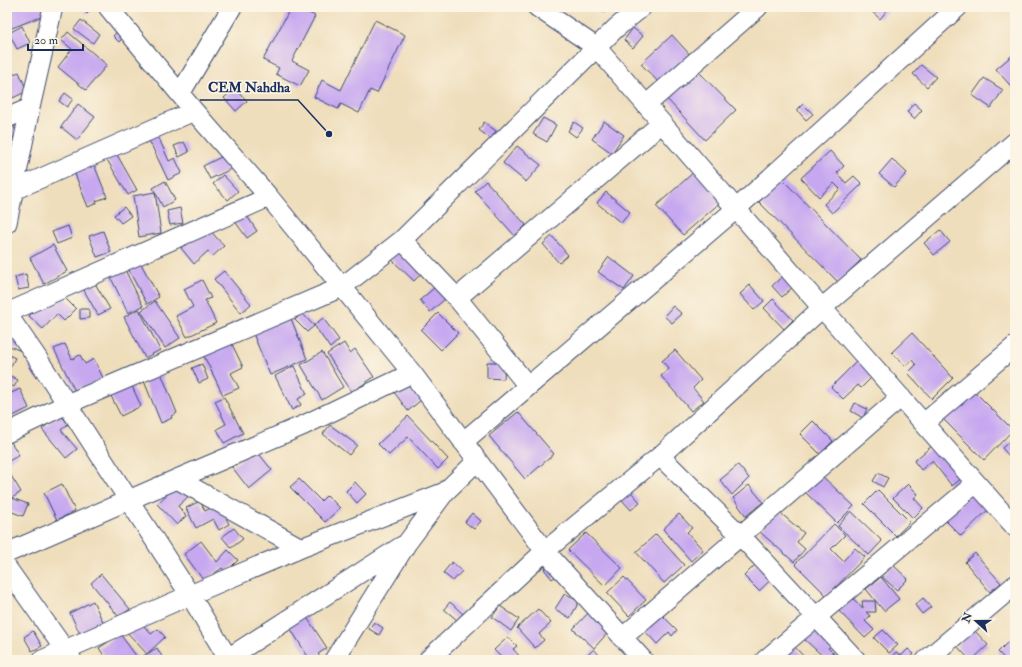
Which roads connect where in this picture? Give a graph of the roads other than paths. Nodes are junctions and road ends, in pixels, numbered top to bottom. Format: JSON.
{"nodes":[{"id":1,"x":53,"y":7,"type":"edge"},
{"id":2,"x":108,"y":7,"type":"edge"},
{"id":3,"x":537,"y":7,"type":"edge"},
{"id":4,"x":624,"y":7,"type":"edge"},
{"id":5,"x":642,"y":7,"type":"edge"},
{"id":6,"x":758,"y":7,"type":"edge"},
{"id":7,"x":958,"y":7,"type":"edge"},
{"id":8,"x":229,"y":8,"type":"edge"},
{"id":9,"x":616,"y":28,"type":"junction"},
{"id":10,"x":596,"y":47,"type":"junction"},
{"id":11,"x":180,"y":94,"type":"junction"},
{"id":12,"x":646,"y":105,"type":"junction"},
{"id":13,"x":30,"y":108,"type":"junction"},
{"id":14,"x":194,"y":111,"type":"junction"},
{"id":15,"x":7,"y":118,"type":"edge"},
{"id":16,"x":662,"y":123,"type":"junction"},
{"id":17,"x":1015,"y":142,"type":"edge"},
{"id":18,"x":11,"y":192,"type":"edge"},
{"id":19,"x":269,"y":197,"type":"junction"},
{"id":20,"x":736,"y":209,"type":"junction"},
{"id":21,"x":7,"y":223,"type":"edge"},
{"id":22,"x":402,"y":240,"type":"junction"},
{"id":23,"x":342,"y":287,"type":"junction"},
{"id":24,"x":458,"y":298,"type":"junction"},
{"id":25,"x":822,"y":308,"type":"junction"},
{"id":26,"x":7,"y":313,"type":"edge"},
{"id":27,"x":1015,"y":346,"type":"edge"},
{"id":28,"x":412,"y":373,"type":"junction"},
{"id":29,"x":528,"y":386,"type":"junction"},
{"id":30,"x":901,"y":398,"type":"junction"},
{"id":31,"x":68,"y":404,"type":"junction"},
{"id":32,"x":924,"y":423,"type":"junction"},
{"id":33,"x":7,"y":433,"type":"edge"},
{"id":34,"x":463,"y":442,"type":"junction"},
{"id":35,"x":660,"y":456,"type":"junction"},
{"id":36,"x":478,"y":461,"type":"junction"},
{"id":37,"x":177,"y":479,"type":"junction"},
{"id":38,"x":976,"y":483,"type":"junction"},
{"id":39,"x":445,"y":492,"type":"junction"},
{"id":40,"x":129,"y":500,"type":"junction"},
{"id":41,"x":1014,"y":524,"type":"edge"},
{"id":42,"x":740,"y":536,"type":"junction"},
{"id":43,"x":407,"y":543,"type":"junction"},
{"id":44,"x":301,"y":548,"type":"junction"},
{"id":45,"x":545,"y":551,"type":"junction"},
{"id":46,"x":7,"y":554,"type":"edge"},
{"id":47,"x":7,"y":568,"type":"edge"},
{"id":48,"x":1015,"y":585,"type":"edge"},
{"id":49,"x":190,"y":595,"type":"junction"},
{"id":50,"x":816,"y":618,"type":"junction"},
{"id":51,"x":622,"y":638,"type":"junction"},
{"id":52,"x":69,"y":655,"type":"edge"},
{"id":53,"x":227,"y":659,"type":"edge"},
{"id":54,"x":42,"y":660,"type":"edge"},
{"id":55,"x":334,"y":660,"type":"edge"},
{"id":56,"x":428,"y":660,"type":"edge"},
{"id":57,"x":642,"y":660,"type":"edge"},
{"id":58,"x":766,"y":660,"type":"edge"},
{"id":59,"x":856,"y":660,"type":"edge"},
{"id":60,"x":926,"y":660,"type":"edge"}],
"edges":[{"from":1,"to":13,"type":"street"},
{"from":2,"to":11,"type":"street"},
{"from":3,"to":10,"type":"street"},
{"from":4,"to":9,"type":"street"},
{"from":5,"to":9,"type":"street"},
{"from":6,"to":12,"type":"street"},
{"from":7,"to":20,"type":"street"},
{"from":8,"to":11,"type":"street"},
{"from":9,"to":10,"type":"street"},
{"from":10,"to":12,"type":"street"},
{"from":10,"to":22,"type":"street"},
{"from":11,"to":14,"type":"street"},
{"from":12,"to":16,"type":"street"},
{"from":13,"to":15,"type":"street"},
{"from":13,"to":18,"type":"street"},
{"from":14,"to":18,"type":"street"},
{"from":14,"to":19,"type":"street"},
{"from":16,"to":20,"type":"street"},
{"from":16,"to":24,"type":"street"},
{"from":17,"to":25,"type":"street"},
{"from":18,"to":21,"type":"street"},
{"from":19,"to":23,"type":"street"},
{"from":19,"to":26,"type":"street"},
{"from":20,"to":25,"type":"street"},
{"from":20,"to":29,"type":"street"},
{"from":22,"to":23,"type":"street"},
{"from":22,"to":24,"type":"street"},
{"from":23,"to":28,"type":"street"},
{"from":23,"to":31,"type":"street"},
{"from":24,"to":29,"type":"street"},
{"from":25,"to":30,"type":"street"},
{"from":25,"to":35,"type":"street"},
{"from":26,"to":31,"type":"street"},
{"from":27,"to":32,"type":"street"},
{"from":28,"to":34,"type":"street"},
{"from":28,"to":37,"type":"street"},
{"from":29,"to":34,"type":"street"},
{"from":30,"to":32,"type":"street"},
{"from":30,"to":42,"type":"street"},
{"from":31,"to":33,"type":"street"},
{"from":31,"to":40,"type":"street"},
{"from":32,"to":38,"type":"street"},
{"from":34,"to":36,"type":"street"},
{"from":35,"to":42,"type":"street"},
{"from":35,"to":45,"type":"street"},
{"from":36,"to":39,"type":"street"},
{"from":36,"to":45,"type":"street"},
{"from":37,"to":40,"type":"street"},
{"from":37,"to":44,"type":"street"},
{"from":38,"to":41,"type":"street"},
{"from":38,"to":50,"type":"street"},
{"from":39,"to":43,"type":"street"},
{"from":39,"to":44,"type":"street"},
{"from":40,"to":46,"type":"street"},
{"from":40,"to":49,"type":"street"},
{"from":42,"to":50,"type":"street"},
{"from":42,"to":51,"type":"street"},
{"from":43,"to":53,"type":"street"},
{"from":43,"to":55,"type":"street"},
{"from":44,"to":49,"type":"street"},
{"from":45,"to":51,"type":"street"},
{"from":45,"to":56,"type":"street"},
{"from":47,"to":52,"type":"street"},
{"from":48,"to":60,"type":"street"},
{"from":49,"to":52,"type":"street"},
{"from":49,"to":53,"type":"street"},
{"from":50,"to":58,"type":"street"},
{"from":50,"to":59,"type":"street"},
{"from":51,"to":57,"type":"street"},
{"from":52,"to":54,"type":"street"}]}
